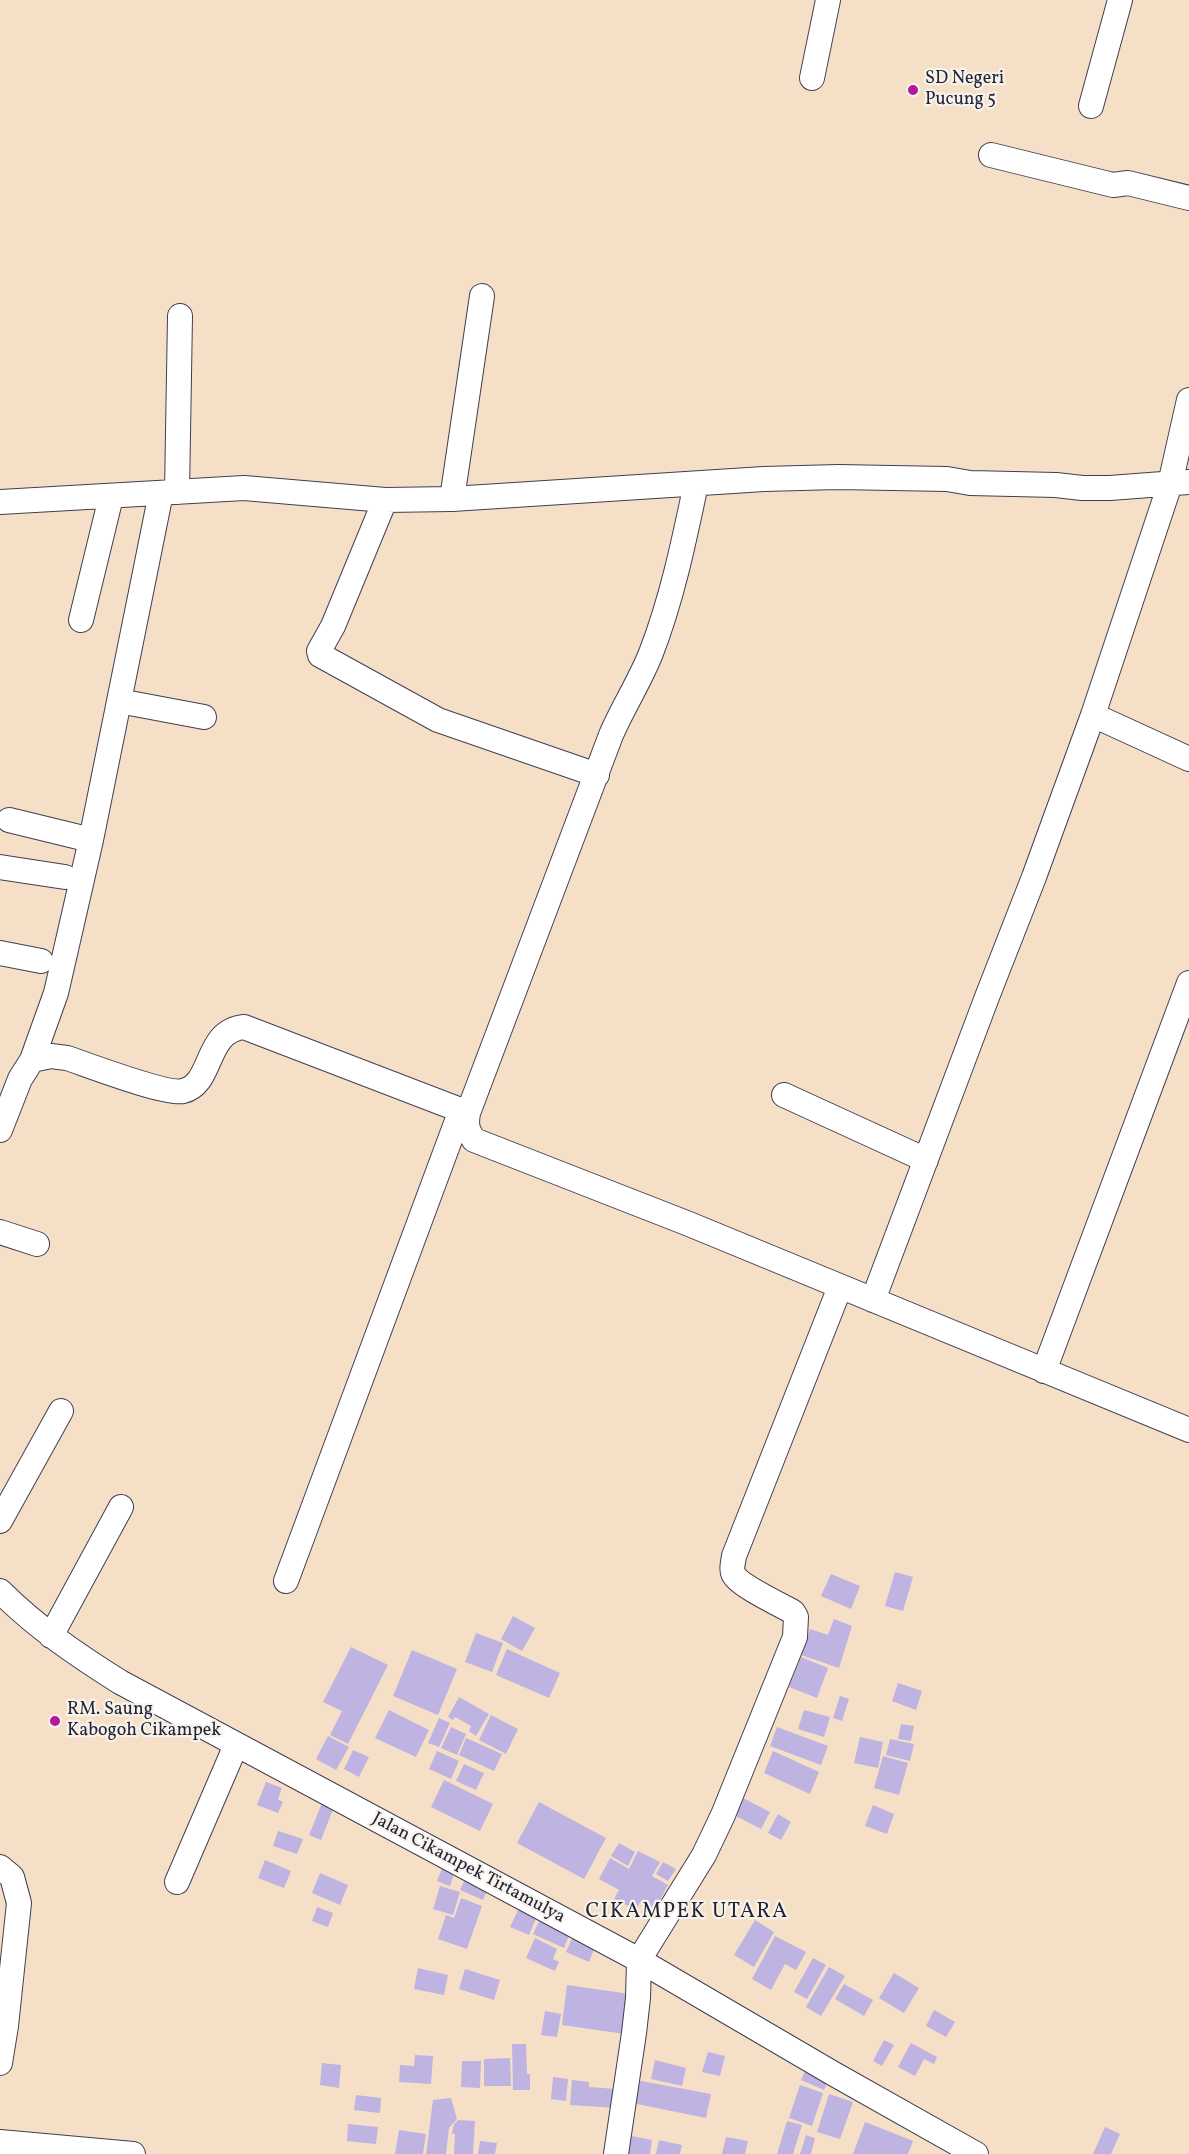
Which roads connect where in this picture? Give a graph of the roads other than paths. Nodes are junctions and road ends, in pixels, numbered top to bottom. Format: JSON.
{"nodes":[{"id":1,"x":828,"y":0,"type":"edge"},
{"id":2,"x":1120,"y":0,"type":"edge"},
{"id":3,"x":812,"y":78,"type":"dead end"},
{"id":4,"x":1091,"y":106,"type":"dead end"},
{"id":5,"x":991,"y":155,"type":"dead end"},
{"id":6,"x":1189,"y":198,"type":"edge"},
{"id":7,"x":482,"y":296,"type":"dead end"},
{"id":8,"x":180,"y":316,"type":"dead end"},
{"id":9,"x":1189,"y":400,"type":"edge"},
{"id":10,"x":1180,"y":483,"type":"edge"},
{"id":11,"x":696,"y":484,"type":"junction"},
{"id":12,"x":169,"y":492,"type":"junction"},
{"id":13,"x":111,"y":497,"type":"junction"},
{"id":14,"x":452,"y":499,"type":"junction"},
{"id":15,"x":385,"y":500,"type":"junction"},
{"id":16,"x":0,"y":502,"type":"edge"},
{"id":17,"x":81,"y":620,"type":"dead end"},
{"id":18,"x":119,"y":701,"type":"junction"},
{"id":19,"x":1093,"y":715,"type":"junction"},
{"id":20,"x":204,"y":717,"type":"dead end"},
{"id":21,"x":1189,"y":759,"type":"edge"},
{"id":22,"x":597,"y":775,"type":"junction"},
{"id":23,"x":9,"y":820,"type":"dead end"},
{"id":24,"x":91,"y":840,"type":"junction"},
{"id":25,"x":0,"y":867,"type":"edge"},
{"id":26,"x":65,"y":877,"type":"dead end"},
{"id":27,"x":1,"y":958,"type":"edge"},
{"id":28,"x":41,"y":961,"type":"dead end"},
{"id":29,"x":1189,"y":982,"type":"edge"},
{"id":30,"x":32,"y":1060,"type":"junction"},
{"id":31,"x":784,"y":1095,"type":"dead end"},
{"id":32,"x":465,"y":1111,"type":"junction"},
{"id":33,"x":0,"y":1130,"type":"edge"},
{"id":34,"x":926,"y":1160,"type":"junction"},
{"id":35,"x":0,"y":1232,"type":"edge"},
{"id":36,"x":37,"y":1244,"type":"dead end"},
{"id":37,"x":840,"y":1287,"type":"junction"},
{"id":38,"x":873,"y":1300,"type":"junction"},
{"id":39,"x":1044,"y":1371,"type":"junction"},
{"id":40,"x":61,"y":1411,"type":"dead end"},
{"id":41,"x":1189,"y":1431,"type":"edge"},
{"id":42,"x":122,"y":1507,"type":"dead end"},
{"id":43,"x":0,"y":1521,"type":"edge"},
{"id":44,"x":286,"y":1581,"type":"dead end"},
{"id":45,"x":0,"y":1591,"type":"edge"},
{"id":46,"x":51,"y":1636,"type":"junction"},
{"id":47,"x":236,"y":1746,"type":"junction"},
{"id":48,"x":0,"y":1867,"type":"edge"},
{"id":49,"x":177,"y":1882,"type":"dead end"},
{"id":50,"x":639,"y":1960,"type":"junction"},
{"id":51,"x":0,"y":2063,"type":"edge"},
{"id":52,"x":0,"y":2142,"type":"edge"},
{"id":53,"x":73,"y":2151,"type":"edge"},
{"id":54,"x":133,"y":2154,"type":"edge"},
{"id":55,"x":616,"y":2154,"type":"edge"},
{"id":56,"x":976,"y":2154,"type":"edge"}],
"edges":[{"from":1,"to":3,"type":"street"},
{"from":2,"to":4,"type":"street"},
{"from":5,"to":6,"type":"street"},
{"from":7,"to":14,"type":"street"},
{"from":8,"to":12,"type":"street"},
{"from":9,"to":10,"type":"street"},
{"from":10,"to":11,"type":"street"},
{"from":10,"to":19,"type":"street"},
{"from":11,"to":14,"type":"street"},
{"from":11,"to":22,"type":"street"},
{"from":12,"to":13,"type":"street"},
{"from":12,"to":15,"type":"street"},
{"from":12,"to":18,"type":"street"},
{"from":13,"to":16,"type":"street"},
{"from":13,"to":17,"type":"street"},
{"from":14,"to":15,"type":"street"},
{"from":15,"to":22,"type":"street"},
{"from":18,"to":20,"type":"street"},
{"from":18,"to":24,"type":"street"},
{"from":19,"to":21,"type":"street"},
{"from":19,"to":34,"type":"street"},
{"from":22,"to":32,"type":"street"},
{"from":23,"to":24,"type":"street"},
{"from":24,"to":30,"type":"street"},
{"from":25,"to":26,"type":"street"},
{"from":27,"to":28,"type":"street"},
{"from":29,"to":39,"type":"street"},
{"from":30,"to":32,"type":"street"},
{"from":30,"to":33,"type":"street"},
{"from":31,"to":34,"type":"street"},
{"from":32,"to":37,"type":"street"},
{"from":32,"to":44,"type":"street"},
{"from":34,"to":38,"type":"street"},
{"from":35,"to":36,"type":"street"},
{"from":37,"to":38,"type":"street"},
{"from":37,"to":50,"type":"street"},
{"from":38,"to":39,"type":"street"},
{"from":39,"to":41,"type":"street"},
{"from":40,"to":43,"type":"street"},
{"from":42,"to":46,"type":"street"},
{"from":45,"to":46,"type":"street","name":"Jalan Cikampek Tirtamulya"},
{"from":46,"to":47,"type":"street","name":"Jalan Cikampek Tirtamulya"},
{"from":47,"to":49,"type":"street"},
{"from":47,"to":50,"type":"street","name":"Jalan Cikampek Tirtamulya"},
{"from":48,"to":51,"type":"street"},
{"from":50,"to":55,"type":"street"},
{"from":50,"to":56,"type":"street","name":"Jalan Cikampek Tirtamulya"},
{"from":52,"to":53,"type":"street"},
{"from":53,"to":54,"type":"street"}]}
